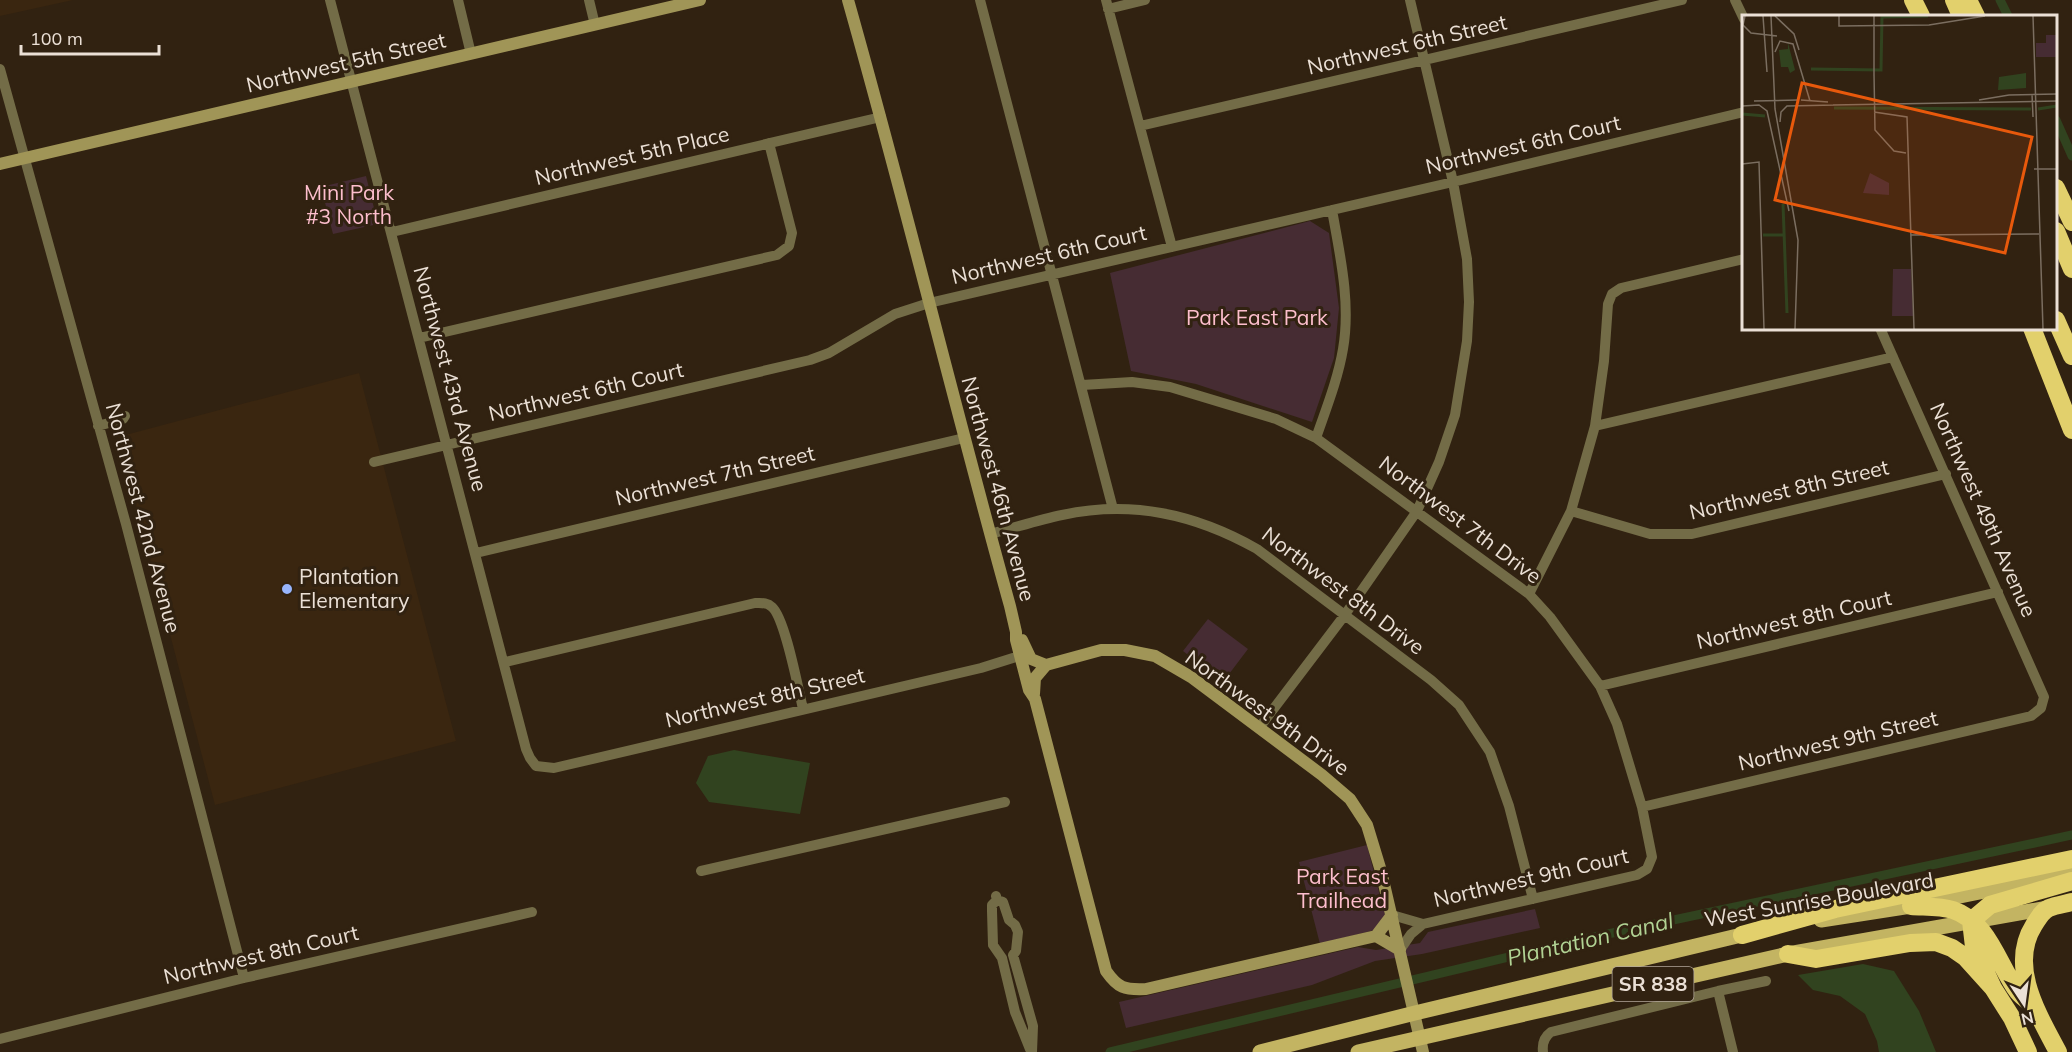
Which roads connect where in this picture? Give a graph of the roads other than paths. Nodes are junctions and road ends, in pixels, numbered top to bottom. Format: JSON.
{"nodes":[{"id":1,"x":330,"y":0,"type":"edge"},
{"id":2,"x":458,"y":0,"type":"edge"},
{"id":3,"x":589,"y":0,"type":"edge"},
{"id":4,"x":700,"y":0,"type":"edge"},
{"id":5,"x":848,"y":0,"type":"edge"},
{"id":6,"x":980,"y":0,"type":"edge"},
{"id":7,"x":1145,"y":0,"type":"edge"},
{"id":8,"x":1410,"y":0,"type":"edge"},
{"id":9,"x":1682,"y":0,"type":"edge"},
{"id":10,"x":1735,"y":0,"type":"edge"},
{"id":11,"x":1914,"y":0,"type":"edge"},
{"id":12,"x":1954,"y":0,"type":"edge"},
{"id":13,"x":1968,"y":0,"type":"edge"},
{"id":14,"x":1107,"y":4,"type":"edge"},
{"id":15,"x":1921,"y":15,"type":"edge"},
{"id":16,"x":1961,"y":15,"type":"edge"},
{"id":17,"x":1976,"y":15,"type":"edge"},
{"id":18,"x":1742,"y":17,"type":"edge"},
{"id":19,"x":595,"y":25,"type":"junction"},
{"id":20,"x":471,"y":54,"type":"junction"},
{"id":21,"x":1424,"y":61,"type":"junction"},
{"id":22,"x":0,"y":69,"type":"edge"},
{"id":23,"x":352,"y":80,"type":"junction"},
{"id":24,"x":1742,"y":112,"type":"edge"},
{"id":25,"x":881,"y":117,"type":"junction"},
{"id":26,"x":1140,"y":126,"type":"junction"},
{"id":27,"x":769,"y":143,"type":"junction"},
{"id":28,"x":25,"y":158,"type":"junction"},
{"id":29,"x":0,"y":164,"type":"edge"},
{"id":30,"x":1453,"y":182,"type":"junction"},
{"id":31,"x":2057,"y":192,"type":"edge"},
{"id":32,"x":1332,"y":210,"type":"junction"},
{"id":33,"x":2072,"y":222,"type":"edge"},
{"id":34,"x":392,"y":232,"type":"junction"},
{"id":35,"x":2057,"y":235,"type":"edge"},
{"id":36,"x":1172,"y":247,"type":"junction"},
{"id":37,"x":1742,"y":259,"type":"edge"},
{"id":38,"x":2072,"y":269,"type":"edge"},
{"id":39,"x":1053,"y":275,"type":"junction"},
{"id":40,"x":928,"y":303,"type":"junction"},
{"id":41,"x":2057,"y":324,"type":"edge"},
{"id":42,"x":1881,"y":330,"type":"edge"},
{"id":43,"x":2033,"y":330,"type":"edge"},
{"id":44,"x":419,"y":338,"type":"junction"},
{"id":45,"x":2072,"y":356,"type":"edge"},
{"id":46,"x":1893,"y":357,"type":"junction"},
{"id":47,"x":1082,"y":385,"type":"junction"},
{"id":48,"x":125,"y":416,"type":"dead end"},
{"id":49,"x":98,"y":426,"type":"junction"},
{"id":50,"x":1595,"y":426,"type":"junction"},
{"id":51,"x":2072,"y":430,"type":"edge"},
{"id":52,"x":964,"y":438,"type":"junction"},
{"id":53,"x":1316,"y":438,"type":"junction"},
{"id":54,"x":447,"y":445,"type":"junction"},
{"id":55,"x":374,"y":462,"type":"dead end"},
{"id":56,"x":1946,"y":474,"type":"junction"},
{"id":57,"x":1113,"y":509,"type":"junction"},
{"id":58,"x":1417,"y":511,"type":"junction"},
{"id":59,"x":1571,"y":512,"type":"junction"},
{"id":60,"x":990,"y":534,"type":"junction"},
{"id":61,"x":476,"y":553,"type":"junction"},
{"id":62,"x":1998,"y":592,"type":"junction"},
{"id":63,"x":1529,"y":594,"type":"junction"},
{"id":64,"x":1344,"y":616,"type":"junction"},
{"id":65,"x":1022,"y":649,"type":"junction"},
{"id":66,"x":1002,"y":661,"type":"junction"},
{"id":67,"x":505,"y":662,"type":"junction"},
{"id":68,"x":1046,"y":665,"type":"junction"},
{"id":69,"x":1025,"y":673,"type":"junction"},
{"id":70,"x":1600,"y":686,"type":"junction"},
{"id":71,"x":1035,"y":699,"type":"junction"},
{"id":72,"x":2041,"y":708,"type":"joint"},
{"id":73,"x":803,"y":709,"type":"junction"},
{"id":74,"x":1258,"y":728,"type":"junction"},
{"id":75,"x":536,"y":766,"type":"joint"},
{"id":76,"x":1005,"y":802,"type":"dead end"},
{"id":77,"x":1642,"y":807,"type":"junction"},
{"id":78,"x":2072,"y":859,"type":"edge"},
{"id":79,"x":1647,"y":869,"type":"joint"},
{"id":80,"x":701,"y":871,"type":"dead end"},
{"id":81,"x":2072,"y":873,"type":"edge"},
{"id":82,"x":2072,"y":881,"type":"edge"},
{"id":83,"x":1533,"y":899,"type":"junction"},
{"id":84,"x":2072,"y":902,"type":"edge"},
{"id":85,"x":1911,"y":906,"type":"junction"},
{"id":86,"x":2048,"y":908,"type":"junction"},
{"id":87,"x":531,"y":912,"type":"dead end"},
{"id":88,"x":1392,"y":915,"type":"junction"},
{"id":89,"x":1009,"y":920,"type":"junction"},
{"id":90,"x":1971,"y":921,"type":"junction"},
{"id":91,"x":992,"y":924,"type":"junction"},
{"id":92,"x":1423,"y":924,"type":"junction"},
{"id":93,"x":1742,"y":935,"type":"junction"},
{"id":94,"x":1376,"y":936,"type":"junction"},
{"id":95,"x":1401,"y":951,"type":"junction"},
{"id":96,"x":1788,"y":954,"type":"junction"},
{"id":97,"x":244,"y":978,"type":"junction"},
{"id":98,"x":1766,"y":981,"type":"dead end"},
{"id":99,"x":1993,"y":988,"type":"junction"},
{"id":100,"x":1718,"y":991,"type":"junction"},
{"id":101,"x":2034,"y":1005,"type":"junction"},
{"id":102,"x":1415,"y":1013,"type":"junction"},
{"id":103,"x":0,"y":1039,"type":"edge"},
{"id":104,"x":1421,"y":1045,"type":"edge"},
{"id":105,"x":1032,"y":1052,"type":"edge"},
{"id":106,"x":1260,"y":1052,"type":"edge"},
{"id":107,"x":1358,"y":1052,"type":"edge"},
{"id":108,"x":1543,"y":1052,"type":"edge"},
{"id":109,"x":1733,"y":1052,"type":"edge"},
{"id":110,"x":2028,"y":1052,"type":"edge"},
{"id":111,"x":2058,"y":1052,"type":"edge"}],
"edges":[{"from":1,"to":23,"type":"street","name":"Northwest 43rd Avenue"},
{"from":2,"to":20,"type":"street"},
{"from":3,"to":19,"type":"street"},
{"from":4,"to":19,"type":"street","name":"Northwest 5th Street"},
{"from":5,"to":25,"type":"street","name":"Northwest 46th Avenue"},
{"from":6,"to":39,"type":"street"},
{"from":7,"to":14,"type":"street"},
{"from":8,"to":21,"type":"street"},
{"from":9,"to":21,"type":"street","name":"Northwest 6th Street"},
{"from":10,"to":18,"type":"street"},
{"from":11,"to":15,"type":"highway"},
{"from":12,"to":16,"type":"highway"},
{"from":13,"to":17,"type":"highway"},
{"from":14,"to":26,"type":"street"},
{"from":19,"to":20,"type":"street","name":"Northwest 5th Street"},
{"from":20,"to":23,"type":"street","name":"Northwest 5th Street"},
{"from":21,"to":26,"type":"street","name":"Northwest 6th Street"},
{"from":21,"to":30,"type":"street"},
{"from":22,"to":28,"type":"street","name":"Northwest 42nd Avenue"},
{"from":23,"to":28,"type":"street","name":"Northwest 5th Street"},
{"from":23,"to":34,"type":"street","name":"Northwest 43rd Avenue"},
{"from":24,"to":30,"type":"street","name":"Northwest 6th Court"},
{"from":25,"to":27,"type":"street","name":"Northwest 5th Place"},
{"from":25,"to":40,"type":"street","name":"Northwest 46th Avenue"},
{"from":26,"to":36,"type":"street"},
{"from":27,"to":34,"type":"street","name":"Northwest 5th Place"},
{"from":27,"to":44,"type":"street"},
{"from":28,"to":29,"type":"street","name":"Northwest 5th Street"},
{"from":28,"to":49,"type":"street","name":"Northwest 42nd Avenue"},
{"from":30,"to":32,"type":"street","name":"Northwest 6th Court"},
{"from":30,"to":58,"type":"street"},
{"from":31,"to":33,"type":"highway"},
{"from":32,"to":36,"type":"street","name":"Northwest 6th Court"},
{"from":32,"to":53,"type":"street"},
{"from":34,"to":44,"type":"street","name":"Northwest 43rd Avenue"},
{"from":35,"to":38,"type":"highway"},
{"from":36,"to":39,"type":"street","name":"Northwest 6th Court"},
{"from":37,"to":50,"type":"street"},
{"from":39,"to":40,"type":"street","name":"Northwest 6th Court"},
{"from":39,"to":47,"type":"street"},
{"from":40,"to":52,"type":"street","name":"Northwest 46th Avenue"},
{"from":40,"to":54,"type":"street","name":"Northwest 6th Court"},
{"from":41,"to":45,"type":"highway"},
{"from":42,"to":46,"type":"street","name":"Northwest 49th Avenue"},
{"from":43,"to":51,"type":"highway"},
{"from":44,"to":54,"type":"street","name":"Northwest 43rd Avenue"},
{"from":46,"to":50,"type":"street"},
{"from":46,"to":56,"type":"street","name":"Northwest 49th Avenue"},
{"from":47,"to":53,"type":"street","name":"Northwest 7th Drive"},
{"from":47,"to":57,"type":"street"},
{"from":48,"to":49,"type":"street"},
{"from":49,"to":97,"type":"street","name":"Northwest 42nd Avenue"},
{"from":50,"to":59,"type":"street"},
{"from":52,"to":60,"type":"street","name":"Northwest 46th Avenue"},
{"from":52,"to":61,"type":"street","name":"Northwest 7th Street"},
{"from":53,"to":58,"type":"street","name":"Northwest 7th Drive"},
{"from":54,"to":55,"type":"street","name":"Northwest 6th Court"},
{"from":54,"to":61,"type":"street","name":"Northwest 43rd Avenue"},
{"from":56,"to":59,"type":"street","name":"Northwest 8th Street"},
{"from":56,"to":62,"type":"street","name":"Northwest 49th Avenue"},
{"from":57,"to":60,"type":"street","name":"Northwest 8th Drive"},
{"from":57,"to":64,"type":"street","name":"Northwest 8th Drive"},
{"from":58,"to":63,"type":"street","name":"Northwest 7th Drive"},
{"from":58,"to":64,"type":"street"},
{"from":59,"to":63,"type":"street"},
{"from":60,"to":65,"type":"street","name":"Northwest 46th Avenue"},
{"from":61,"to":67,"type":"street","name":"Northwest 43rd Avenue"},
{"from":62,"to":70,"type":"street","name":"Northwest 8th Court"},
{"from":62,"to":72,"type":"street","name":"Northwest 49th Avenue"},
{"from":63,"to":70,"type":"street","name":"Northwest 7th Drive"},
{"from":64,"to":74,"type":"street"},
{"from":64,"to":83,"type":"street","name":"Northwest 8th Drive"},
{"from":65,"to":66,"type":"street","name":"Northwest 8th Street"},
{"from":65,"to":68,"type":"street"},
{"from":65,"to":69,"type":"street"},
{"from":66,"to":69,"type":"street"},
{"from":66,"to":73,"type":"street","name":"Northwest 8th Street"},
{"from":67,"to":73,"type":"street"},
{"from":67,"to":75,"type":"street","name":"Northwest 43rd Avenue"},
{"from":68,"to":71,"type":"street"},
{"from":68,"to":74,"type":"street","name":"Northwest 9th Drive"},
{"from":69,"to":71,"type":"street"},
{"from":70,"to":77,"type":"street","name":"Northwest 7th Drive"},
{"from":71,"to":94,"type":"street"},
{"from":72,"to":77,"type":"street","name":"Northwest 9th Street"},
{"from":73,"to":75,"type":"street","name":"Northwest 8th Street"},
{"from":74,"to":88,"type":"street","name":"Northwest 9th Drive"},
{"from":76,"to":80,"type":"street"},
{"from":77,"to":79,"type":"street","name":"Northwest 7th Drive"},
{"from":78,"to":93,"type":"highway"},
{"from":79,"to":83,"type":"street","name":"Northwest 9th Court"},
{"from":81,"to":85,"type":"main road","name":"West Sunrise Boulevard","number":"SR 838"},
{"from":82,"to":90,"type":"highway"},
{"from":83,"to":92,"type":"street","name":"Northwest 9th Court"},
{"from":84,"to":86,"type":"highway","number":"SR 838"},
{"from":85,"to":90,"type":"highway"},
{"from":85,"to":93,"type":"main road","name":"West Sunrise Boulevard","number":"SR 838"},
{"from":86,"to":90,"type":"main road","number":"SR 838"},
{"from":86,"to":101,"type":"highway"},
{"from":87,"to":97,"type":"street","name":"Northwest 8th Court"},
{"from":88,"to":92,"type":"street","name":"Northwest 9th Court"},
{"from":88,"to":94,"type":"street"},
{"from":88,"to":95,"type":"street","name":"Northwest 9th Drive"},
{"from":89,"to":91,"type":"street"},
{"from":89,"to":91,"type":"street"},
{"from":89,"to":105,"type":"street"},
{"from":90,"to":96,"type":"main road","number":"SR 838"},
{"from":90,"to":99,"type":"highway"},
{"from":90,"to":101,"type":"highway"},
{"from":91,"to":105,"type":"street"},
{"from":92,"to":95,"type":"street","name":"Northwest 9th Court"},
{"from":93,"to":102,"type":"main road","name":"West Sunrise Boulevard","number":"SR 838"},
{"from":94,"to":95,"type":"street"},
{"from":95,"to":102,"type":"street","name":"Northwest 9th Drive"},
{"from":96,"to":99,"type":"highway"},
{"from":96,"to":104,"type":"main road","number":"SR 838"},
{"from":97,"to":103,"type":"street","name":"Northwest 8th Court"},
{"from":98,"to":100,"type":"street"},
{"from":99,"to":110,"type":"highway"},
{"from":100,"to":108,"type":"street"},
{"from":100,"to":109,"type":"street"},
{"from":101,"to":111,"type":"highway"},
{"from":102,"to":104,"type":"street","name":"Northwest 9th Drive"},
{"from":102,"to":106,"type":"main road","name":"West Sunrise Boulevard","number":"SR 838"},
{"from":104,"to":107,"type":"main road","number":"SR 838"}]}
